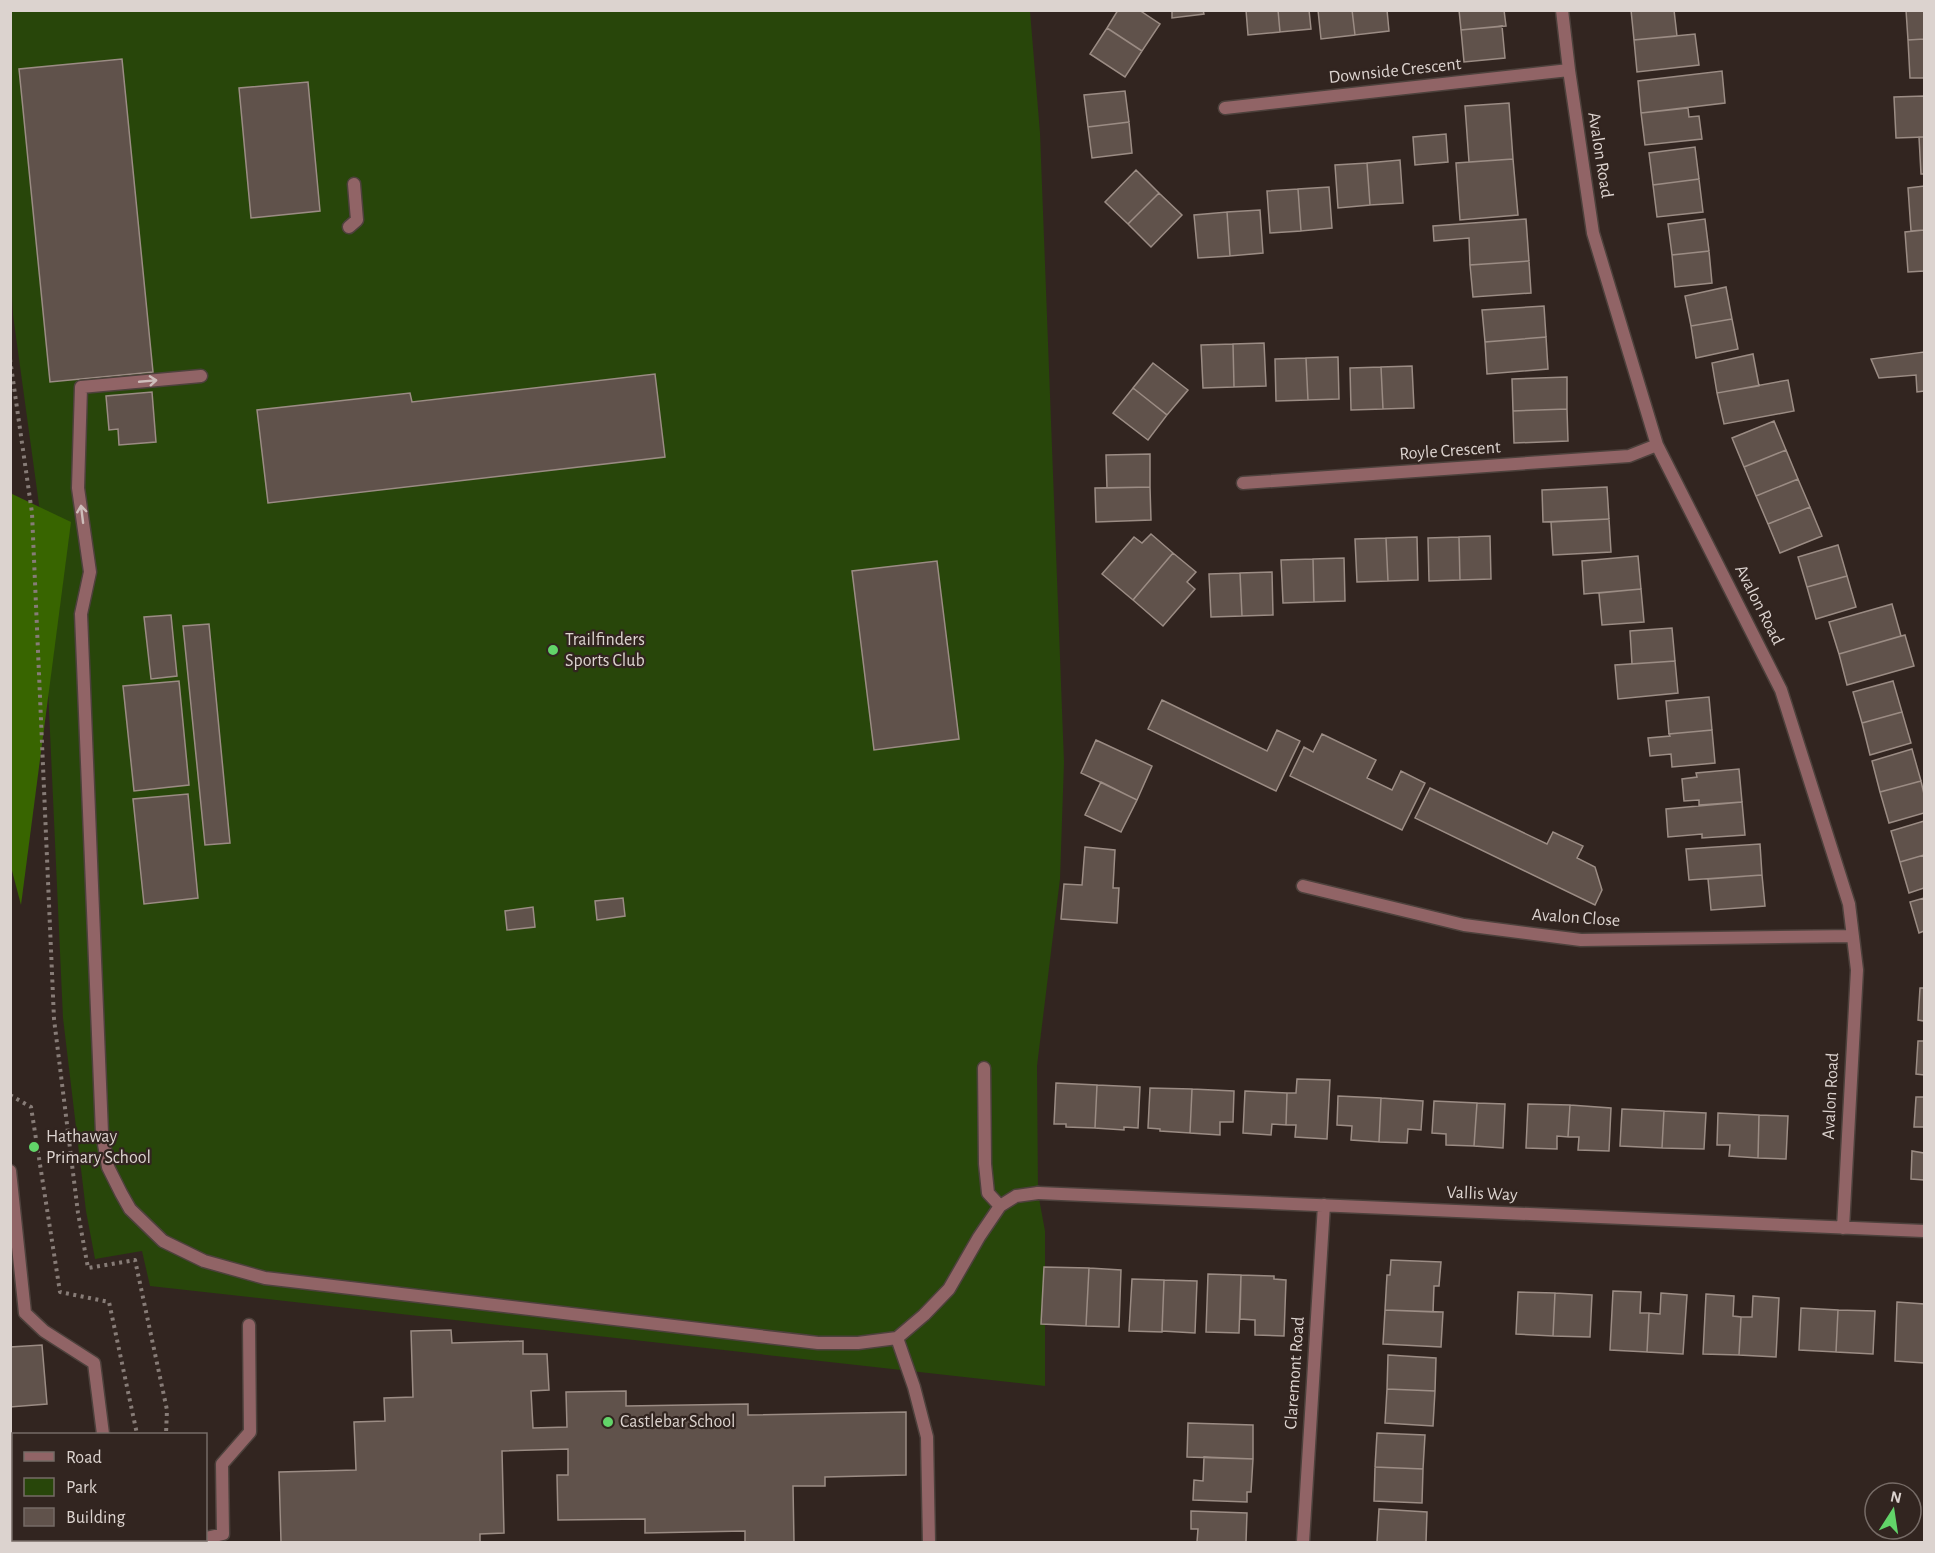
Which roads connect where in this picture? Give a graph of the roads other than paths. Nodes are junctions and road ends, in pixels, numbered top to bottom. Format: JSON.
{"nodes":[{"id":1,"x":1562,"y":10,"type":"edge"},
{"id":2,"x":1569,"y":70,"type":"junction"},
{"id":3,"x":1225,"y":108,"type":"dead end"},
{"id":4,"x":354,"y":184,"type":"dead end"},
{"id":5,"x":349,"y":227,"type":"dead end"},
{"id":6,"x":201,"y":376,"type":"dead end"},
{"id":7,"x":1657,"y":445,"type":"junction"},
{"id":8,"x":1243,"y":483,"type":"dead end"},
{"id":9,"x":1303,"y":886,"type":"dead end"},
{"id":10,"x":1853,"y":936,"type":"junction"},
{"id":11,"x":984,"y":1068,"type":"dead end"},
{"id":12,"x":10,"y":1171,"type":"edge"},
{"id":13,"x":1324,"y":1205,"type":"junction"},
{"id":14,"x":1000,"y":1206,"type":"junction"},
{"id":15,"x":1843,"y":1228,"type":"junction"},
{"id":16,"x":1924,"y":1231,"type":"edge"},
{"id":17,"x":249,"y":1326,"type":"dead end"},
{"id":18,"x":897,"y":1338,"type":"junction"},
{"id":19,"x":103,"y":1433,"type":"edge"},
{"id":20,"x":207,"y":1538,"type":"edge"},
{"id":21,"x":929,"y":1542,"type":"edge"},
{"id":22,"x":1303,"y":1542,"type":"edge"}],
"edges":[{"from":1,"to":2,"type":"street","name":"Avalon Road"},
{"from":2,"to":3,"type":"street","name":"Downside Crescent"},
{"from":2,"to":7,"type":"street","name":"Avalon Road"},
{"from":4,"to":5,"type":"street"},
{"from":18,"to":6,"type":"street","one_way":true},
{"from":7,"to":8,"type":"street","name":"Royle Crescent"},
{"from":7,"to":10,"type":"street","name":"Avalon Road"},
{"from":9,"to":10,"type":"street","name":"Avalon Close"},
{"from":10,"to":15,"type":"street","name":"Avalon Road"},
{"from":11,"to":14,"type":"street"},
{"from":12,"to":19,"type":"street"},
{"from":13,"to":14,"type":"street","name":"Vallis Way"},
{"from":13,"to":15,"type":"street","name":"Vallis Way"},
{"from":13,"to":22,"type":"street","name":"Claremont Road"},
{"from":14,"to":18,"type":"street"},
{"from":15,"to":16,"type":"street","name":"Vallis Way"},
{"from":17,"to":20,"type":"street"},
{"from":18,"to":21,"type":"street"}]}
